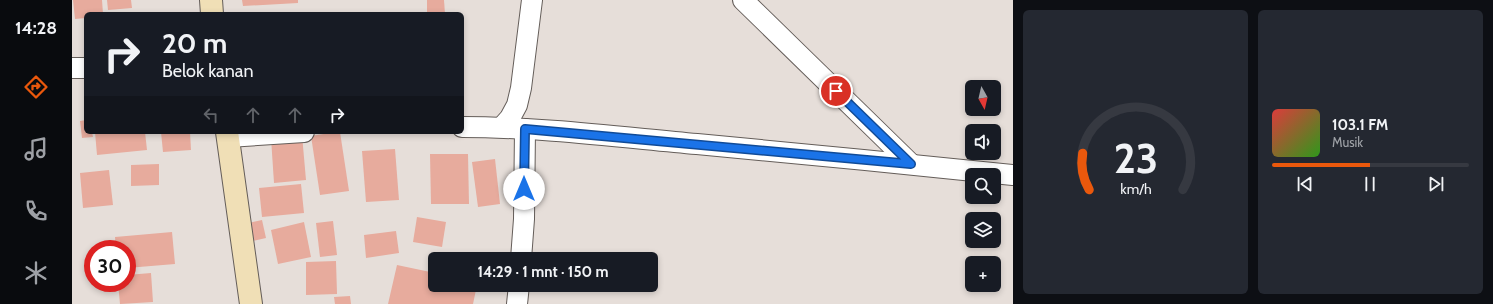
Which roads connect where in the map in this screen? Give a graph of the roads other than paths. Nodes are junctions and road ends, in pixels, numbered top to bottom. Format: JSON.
{"nodes":[{"id":1,"x":211,"y":0,"type":"edge"},
{"id":2,"x":532,"y":0,"type":"edge"},
{"id":3,"x":743,"y":0,"type":"edge"},
{"id":4,"x":212,"y":12,"type":"edge"},
{"id":5,"x":72,"y":68,"type":"edge"},
{"id":6,"x":84,"y":68,"type":"edge"},
{"id":7,"x":464,"y":127,"type":"edge"},
{"id":8,"x":502,"y":127,"type":"junction"},
{"id":9,"x":525,"y":129,"type":"junction"},
{"id":10,"x":228,"y":134,"type":"edge"},
{"id":11,"x":911,"y":164,"type":"junction"},
{"id":12,"x":1013,"y":175,"type":"edge"},
{"id":13,"x":522,"y":252,"type":"edge"},
{"id":14,"x":518,"y":292,"type":"edge"},
{"id":15,"x":251,"y":304,"type":"edge"},
{"id":16,"x":517,"y":304,"type":"edge"}],
"edges":[{"from":1,"to":4,"type":"main road"},
{"from":2,"to":8,"type":"street"},
{"from":3,"to":11,"type":"street"},
{"from":5,"to":6,"type":"street"},
{"from":7,"to":8,"type":"street"},
{"from":8,"to":9,"type":"street"},
{"from":9,"to":11,"type":"street"},
{"from":9,"to":13,"type":"street"},
{"from":10,"to":15,"type":"main road"},
{"from":11,"to":12,"type":"street"},
{"from":14,"to":16,"type":"street"}]}
